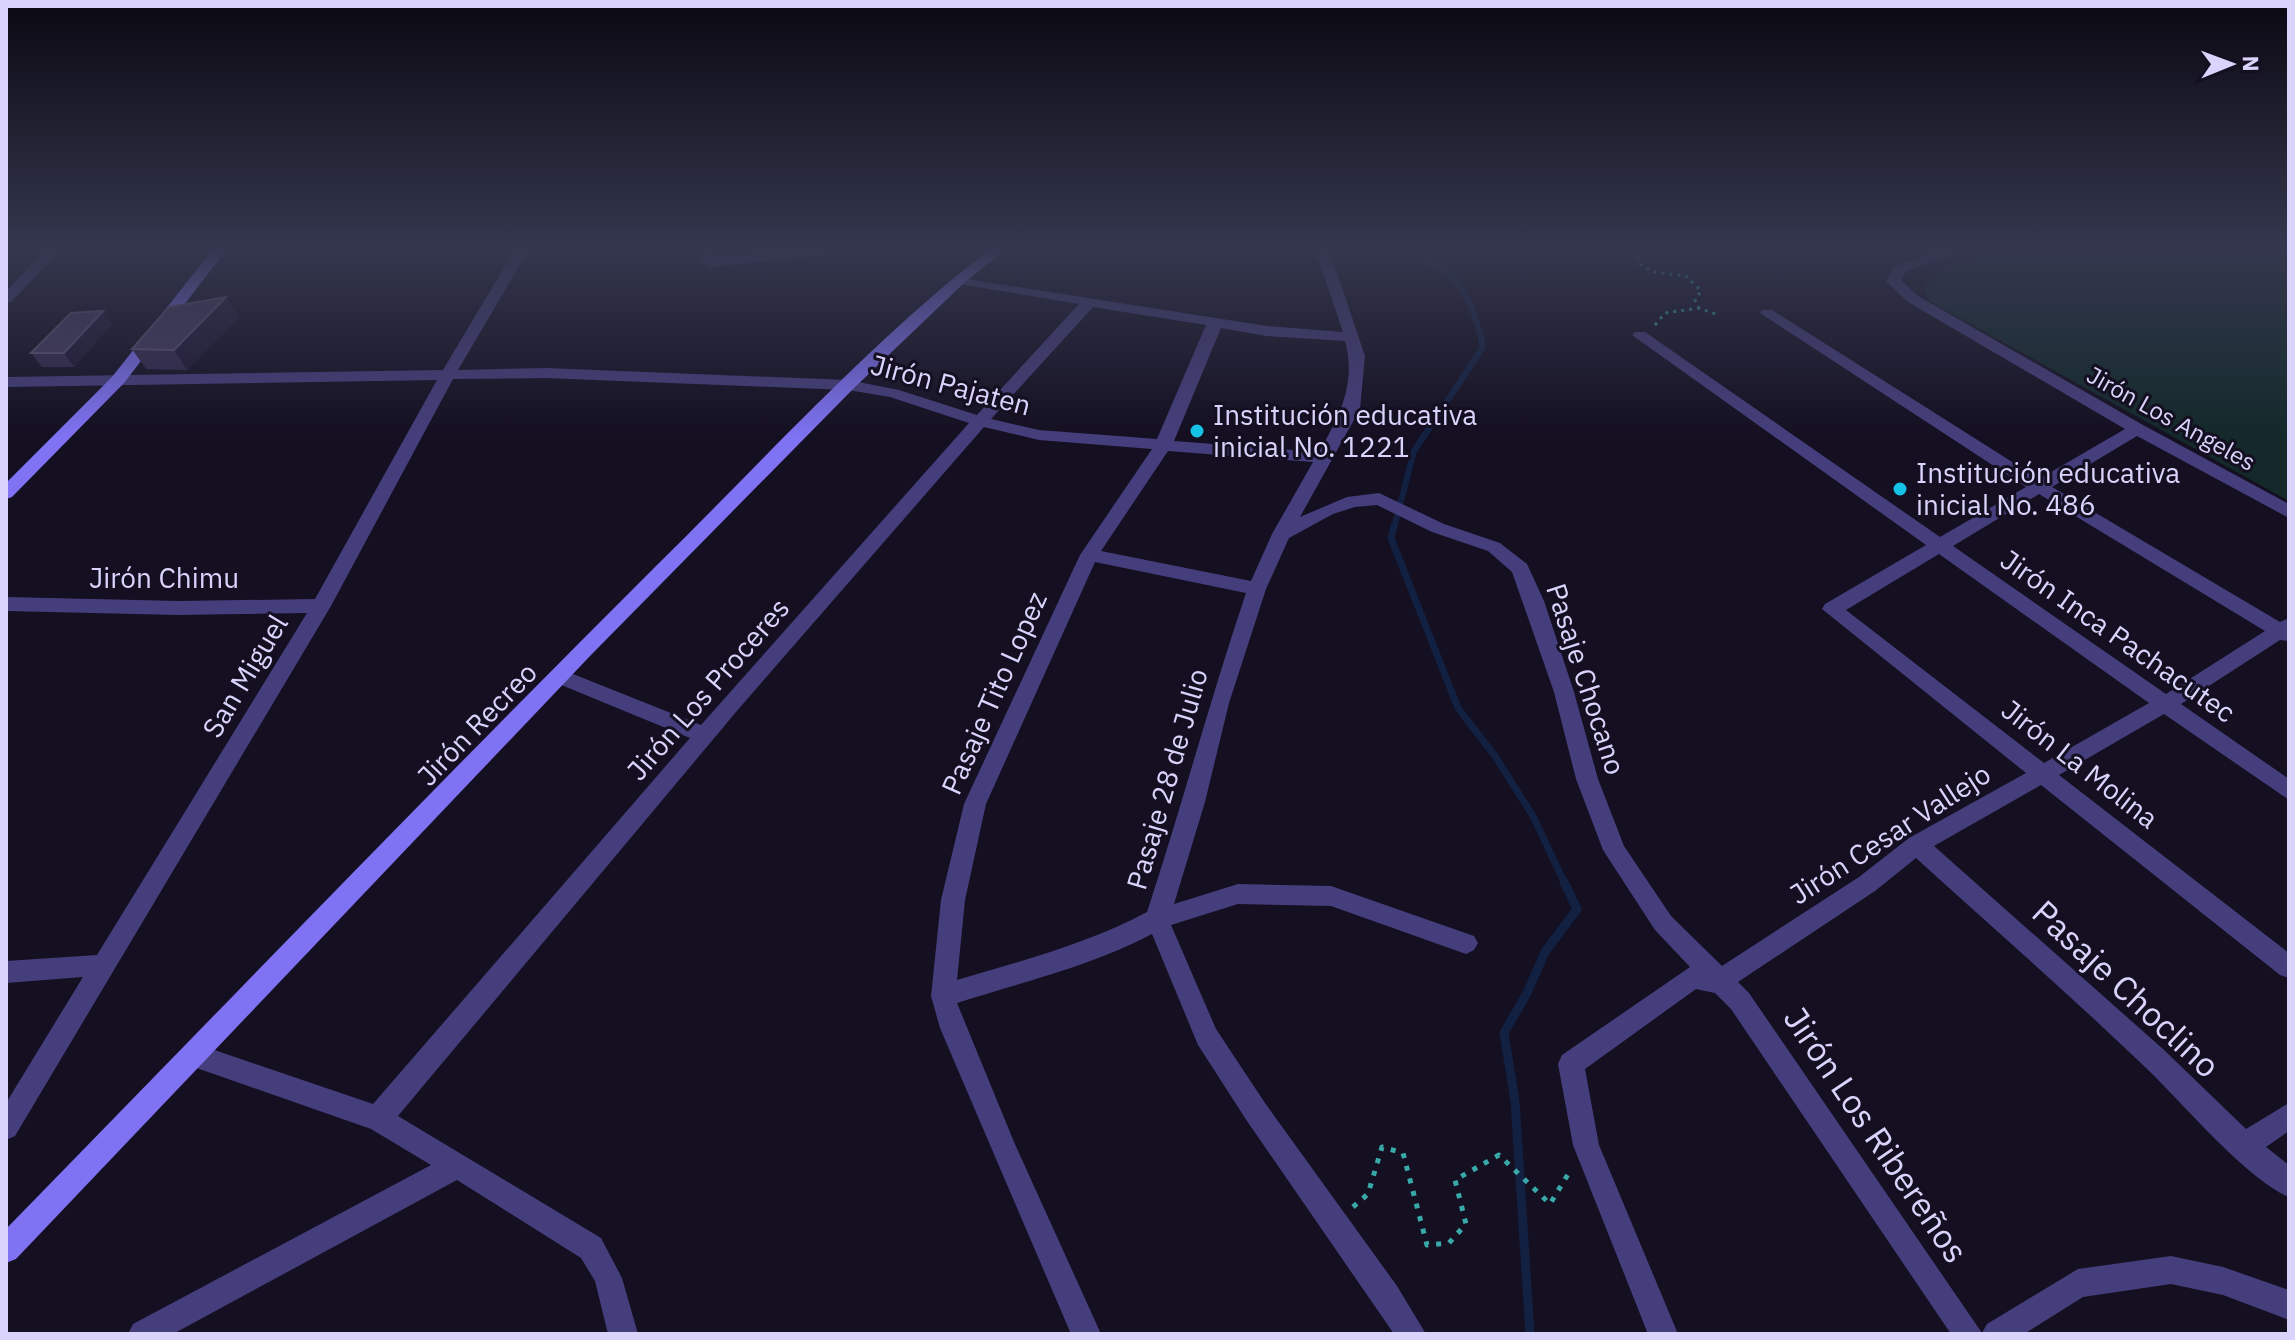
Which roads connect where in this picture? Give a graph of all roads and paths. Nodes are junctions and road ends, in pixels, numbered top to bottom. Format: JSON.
{"nodes":[{"id":1,"x":171,"y":312,"type":"edge"},
{"id":2,"x":486,"y":312,"type":"edge"},
{"id":3,"x":926,"y":312,"type":"edge"},
{"id":4,"x":1080,"y":312,"type":"edge"},
{"id":5,"x":1146,"y":312,"type":"edge"},
{"id":6,"x":1344,"y":312,"type":"edge"},
{"id":7,"x":1675,"y":312,"type":"edge"},
{"id":8,"x":1709,"y":312,"type":"edge"},
{"id":9,"x":1935,"y":312,"type":"edge"},
{"id":10,"x":1767,"y":313,"type":"dead end"},
{"id":11,"x":1718,"y":315,"type":"dead end"},
{"id":12,"x":1215,"y":323,"type":"junction"},
{"id":13,"x":1640,"y":335,"type":"joint"},
{"id":14,"x":1351,"y":337,"type":"junction"},
{"id":15,"x":448,"y":376,"type":"junction"},
{"id":16,"x":118,"y":380,"type":"junction"},
{"id":17,"x":6,"y":382,"type":"edge"},
{"id":18,"x":848,"y":385,"type":"junction"},
{"id":19,"x":979,"y":421,"type":"junction"},
{"id":20,"x":2137,"y":429,"type":"junction"},
{"id":21,"x":1163,"y":446,"type":"junction"},
{"id":22,"x":1324,"y":458,"type":"junction"},
{"id":23,"x":2041,"y":488,"type":"junction"},
{"id":24,"x":6,"y":493,"type":"edge"},
{"id":25,"x":2289,"y":512,"type":"edge"},
{"id":26,"x":1281,"y":534,"type":"junction"},
{"id":27,"x":1936,"y":545,"type":"junction"},
{"id":28,"x":1089,"y":555,"type":"junction"},
{"id":29,"x":1257,"y":589,"type":"junction"},
{"id":30,"x":6,"y":604,"type":"edge"},
{"id":31,"x":321,"y":606,"type":"junction"},
{"id":32,"x":2286,"y":631,"type":"edge"},
{"id":33,"x":561,"y":677,"type":"junction"},
{"id":34,"x":2167,"y":703,"type":"junction"},
{"id":35,"x":704,"y":735,"type":"junction"},
{"id":36,"x":2043,"y":772,"type":"junction"},
{"id":37,"x":2289,"y":791,"type":"edge"},
{"id":38,"x":1917,"y":845,"type":"junction"},
{"id":39,"x":1157,"y":919,"type":"junction"},
{"id":40,"x":1466,"y":943,"type":"dead end"},
{"id":41,"x":103,"y":965,"type":"junction"},
{"id":42,"x":2289,"y":967,"type":"edge"},
{"id":43,"x":6,"y":972,"type":"edge"},
{"id":44,"x":1718,"y":982,"type":"junction"},
{"id":45,"x":943,"y":996,"type":"junction"},
{"id":46,"x":194,"y":1055,"type":"junction"},
{"id":47,"x":2289,"y":1116,"type":"edge"},
{"id":48,"x":378,"y":1119,"type":"junction"},
{"id":49,"x":6,"y":1127,"type":"edge"},
{"id":50,"x":1586,"y":1145,"type":"junction"},
{"id":51,"x":2244,"y":1146,"type":"junction"},
{"id":52,"x":458,"y":1165,"type":"junction"},
{"id":53,"x":2289,"y":1183,"type":"edge"},
{"id":54,"x":1336,"y":1222,"type":"junction"},
{"id":55,"x":6,"y":1249,"type":"edge"},
{"id":56,"x":2289,"y":1305,"type":"edge"},
{"id":57,"x":143,"y":1334,"type":"edge"},
{"id":58,"x":623,"y":1334,"type":"edge"},
{"id":59,"x":1086,"y":1334,"type":"edge"},
{"id":60,"x":1411,"y":1334,"type":"edge"},
{"id":61,"x":1663,"y":1334,"type":"edge"},
{"id":62,"x":1968,"y":1334,"type":"edge"},
{"id":63,"x":1997,"y":1334,"type":"edge"}],
"edges":[{"from":1,"to":16,"type":"main road"},
{"from":2,"to":15,"type":"street","name":"San Miguel"},
{"from":3,"to":18,"type":"main road","name":"Jirón Recreo"},
{"from":4,"to":19,"type":"street","name":"Jirón Los Proceres"},
{"from":5,"to":12,"type":"street"},
{"from":6,"to":14,"type":"street","name":"Pasaje 28 de Julio"},
{"from":7,"to":13,"type":"path"},
{"from":8,"to":11,"type":"path"},
{"from":9,"to":20,"type":"street","name":"Jirón Los Angeles"},
{"from":10,"to":23,"type":"street"},
{"from":12,"to":14,"type":"street"},
{"from":12,"to":21,"type":"street","name":"Pasaje Tito Lopez"},
{"from":13,"to":27,"type":"street","name":"Jirón Inca Pachacutec"},
{"from":14,"to":22,"type":"street","name":"Pasaje 28 de Julio"},
{"from":15,"to":16,"type":"street","name":"Jirón Pajaten"},
{"from":15,"to":18,"type":"street","name":"Jirón Pajaten"},
{"from":15,"to":31,"type":"street","name":"San Miguel"},
{"from":16,"to":17,"type":"street","name":"Jirón Pajaten"},
{"from":16,"to":24,"type":"main road"},
{"from":18,"to":19,"type":"street","name":"Jirón Pajaten"},
{"from":18,"to":33,"type":"main road","name":"Jirón Recreo"},
{"from":19,"to":21,"type":"street","name":"Jirón Pajaten"},
{"from":19,"to":35,"type":"street","name":"Jirón Los Proceres"},
{"from":20,"to":23,"type":"street"},
{"from":20,"to":25,"type":"street","name":"Jirón Los Angeles"},
{"from":21,"to":22,"type":"street","name":"Jirón Pajaten"},
{"from":21,"to":28,"type":"street","name":"Pasaje Tito Lopez"},
{"from":22,"to":26,"type":"street","name":"Pasaje 28 de Julio"},
{"from":23,"to":27,"type":"street"},
{"from":23,"to":32,"type":"street"},
{"from":26,"to":29,"type":"street","name":"Pasaje 28 de Julio"},
{"from":26,"to":44,"type":"street","name":"Pasaje Chocano"},
{"from":27,"to":34,"type":"street","name":"Jirón Inca Pachacutec"},
{"from":27,"to":36,"type":"street","name":"Jirón La Molina"},
{"from":28,"to":29,"type":"street"},
{"from":28,"to":45,"type":"street","name":"Pasaje Tito Lopez"},
{"from":29,"to":39,"type":"street","name":"Pasaje 28 de Julio"},
{"from":30,"to":31,"type":"street","name":"Jirón Chimu"},
{"from":31,"to":41,"type":"street","name":"San Miguel"},
{"from":32,"to":34,"type":"street","name":"Jirón Cesar Vallejo"},
{"from":33,"to":35,"type":"street"},
{"from":33,"to":46,"type":"main road","name":"Jirón Recreo"},
{"from":34,"to":36,"type":"street","name":"Jirón Cesar Vallejo"},
{"from":34,"to":37,"type":"street","name":"Jirón Inca Pachacutec"},
{"from":35,"to":48,"type":"street","name":"Jirón Los Proceres"},
{"from":36,"to":38,"type":"street","name":"Jirón Cesar Vallejo"},
{"from":36,"to":42,"type":"street","name":"Jirón La Molina"},
{"from":38,"to":44,"type":"street","name":"Jirón Cesar Vallejo"},
{"from":38,"to":51,"type":"street","name":"Pasaje Choclino"},
{"from":39,"to":40,"type":"street"},
{"from":39,"to":45,"type":"street"},
{"from":39,"to":54,"type":"street","name":"Pasaje 28 de Julio"},
{"from":41,"to":43,"type":"street"},
{"from":41,"to":49,"type":"street","name":"San Miguel"},
{"from":44,"to":50,"type":"street","name":"Jirón Cesar Vallejo"},
{"from":44,"to":62,"type":"street","name":"Jirón Los Ribereños"},
{"from":45,"to":59,"type":"street","name":"Pasaje Tito Lopez"},
{"from":46,"to":48,"type":"street"},
{"from":46,"to":55,"type":"main road","name":"Jirón Recreo"},
{"from":47,"to":51,"type":"street"},
{"from":48,"to":52,"type":"street"},
{"from":50,"to":54,"type":"path"},
{"from":50,"to":61,"type":"street"},
{"from":51,"to":53,"type":"street","name":"Pasaje Choclino"},
{"from":52,"to":57,"type":"street"},
{"from":52,"to":58,"type":"street"},
{"from":54,"to":60,"type":"street","name":"Pasaje 28 de Julio"},
{"from":56,"to":63,"type":"street"}]}
